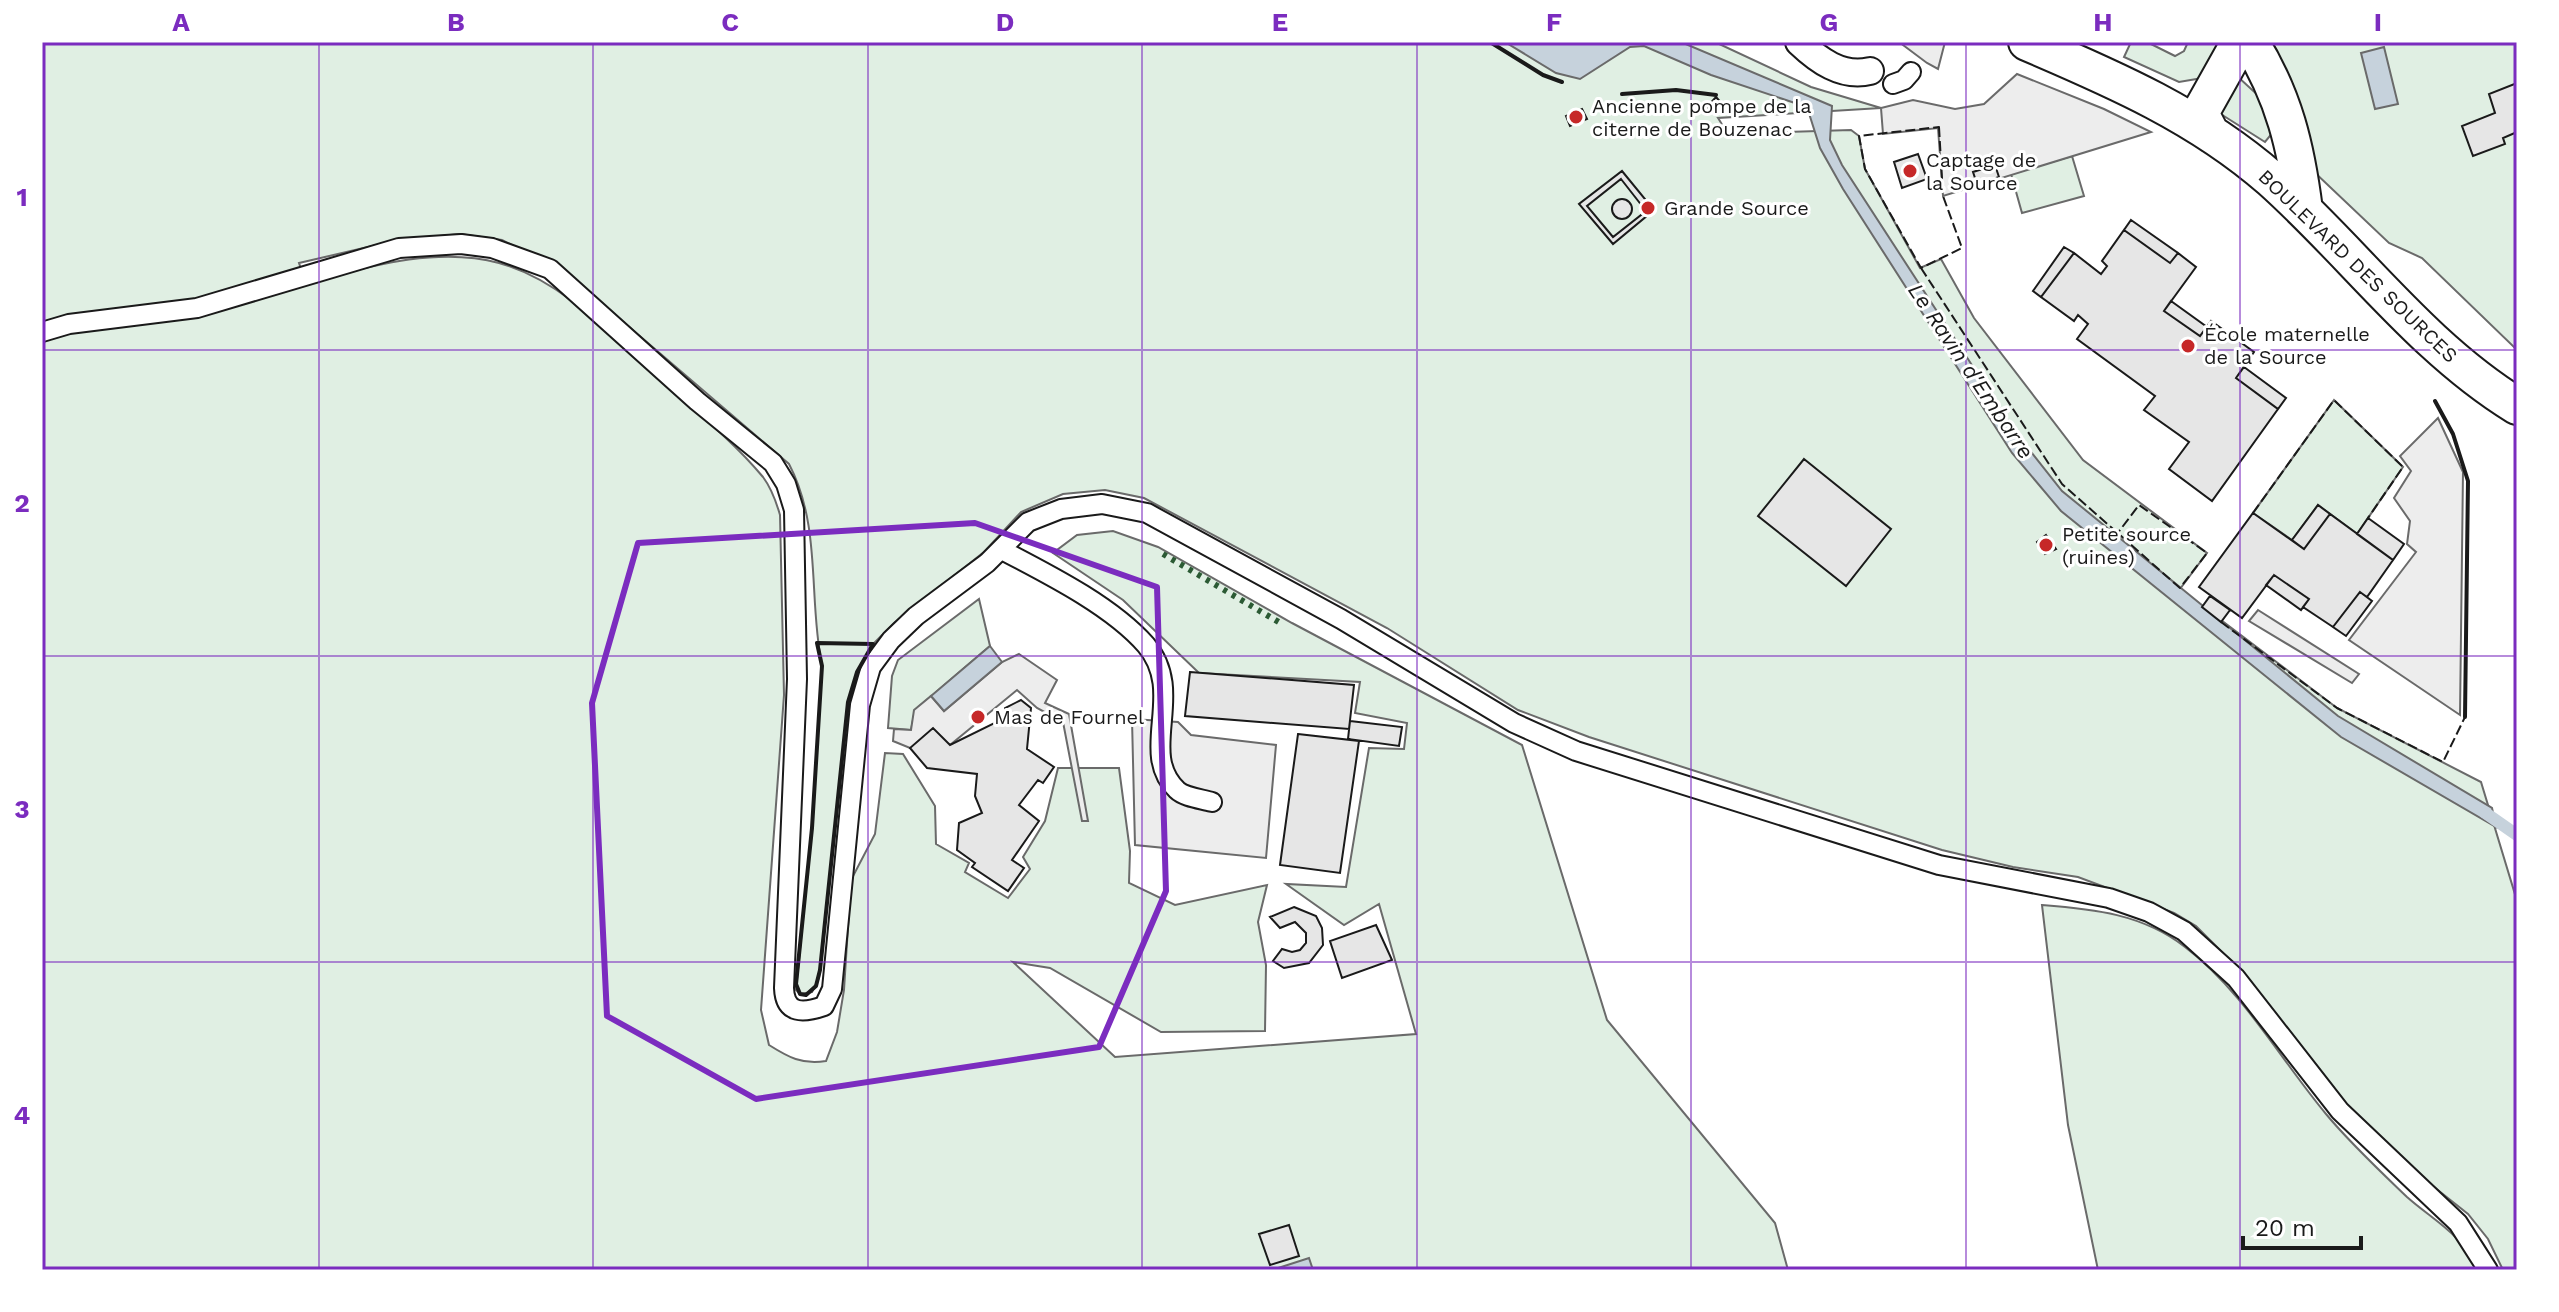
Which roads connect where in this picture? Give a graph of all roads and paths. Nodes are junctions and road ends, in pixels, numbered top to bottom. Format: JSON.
{"nodes":[{"id":1,"x":1799,"y":42,"type":"edge"},
{"id":2,"x":2027,"y":42,"type":"edge"},
{"id":3,"x":2240,"y":42,"type":"edge"},
{"id":4,"x":2250,"y":42,"type":"edge"},
{"id":5,"x":1870,"y":71,"type":"dead end"},
{"id":6,"x":1911,"y":72,"type":"dead end"},
{"id":7,"x":1893,"y":84,"type":"dead end"},
{"id":8,"x":2214,"y":88,"type":"junction"},
{"id":9,"x":2163,"y":103,"type":"junction"},
{"id":10,"x":2211,"y":134,"type":"junction"},
{"id":11,"x":2285,"y":172,"type":"junction"},
{"id":12,"x":42,"y":332,"type":"edge"},
{"id":13,"x":2517,"y":406,"type":"edge"},
{"id":14,"x":1002,"y":550,"type":"junction"},
{"id":15,"x":1212,"y":802,"type":"dead end"},
{"id":16,"x":2488,"y":1270,"type":"edge"}],
"edges":[{"from":1,"to":5,"type":"street"},
{"from":2,"to":9,"type":"street","name":"BOULEVARD DES SOURCES"},
{"from":3,"to":8,"type":"street"},
{"from":4,"to":11,"type":"street"},
{"from":6,"to":7,"type":"lane"},
{"from":8,"to":9,"type":"street"},
{"from":8,"to":10,"type":"street"},
{"from":9,"to":10,"type":"street","name":"BOULEVARD DES SOURCES"},
{"from":10,"to":11,"type":"street","name":"BOULEVARD DES SOURCES"},
{"from":11,"to":13,"type":"street","name":"BOULEVARD DES SOURCES"},
{"from":12,"to":14,"type":"lane"},
{"from":14,"to":15,"type":"lane"},
{"from":14,"to":16,"type":"lane"}]}
